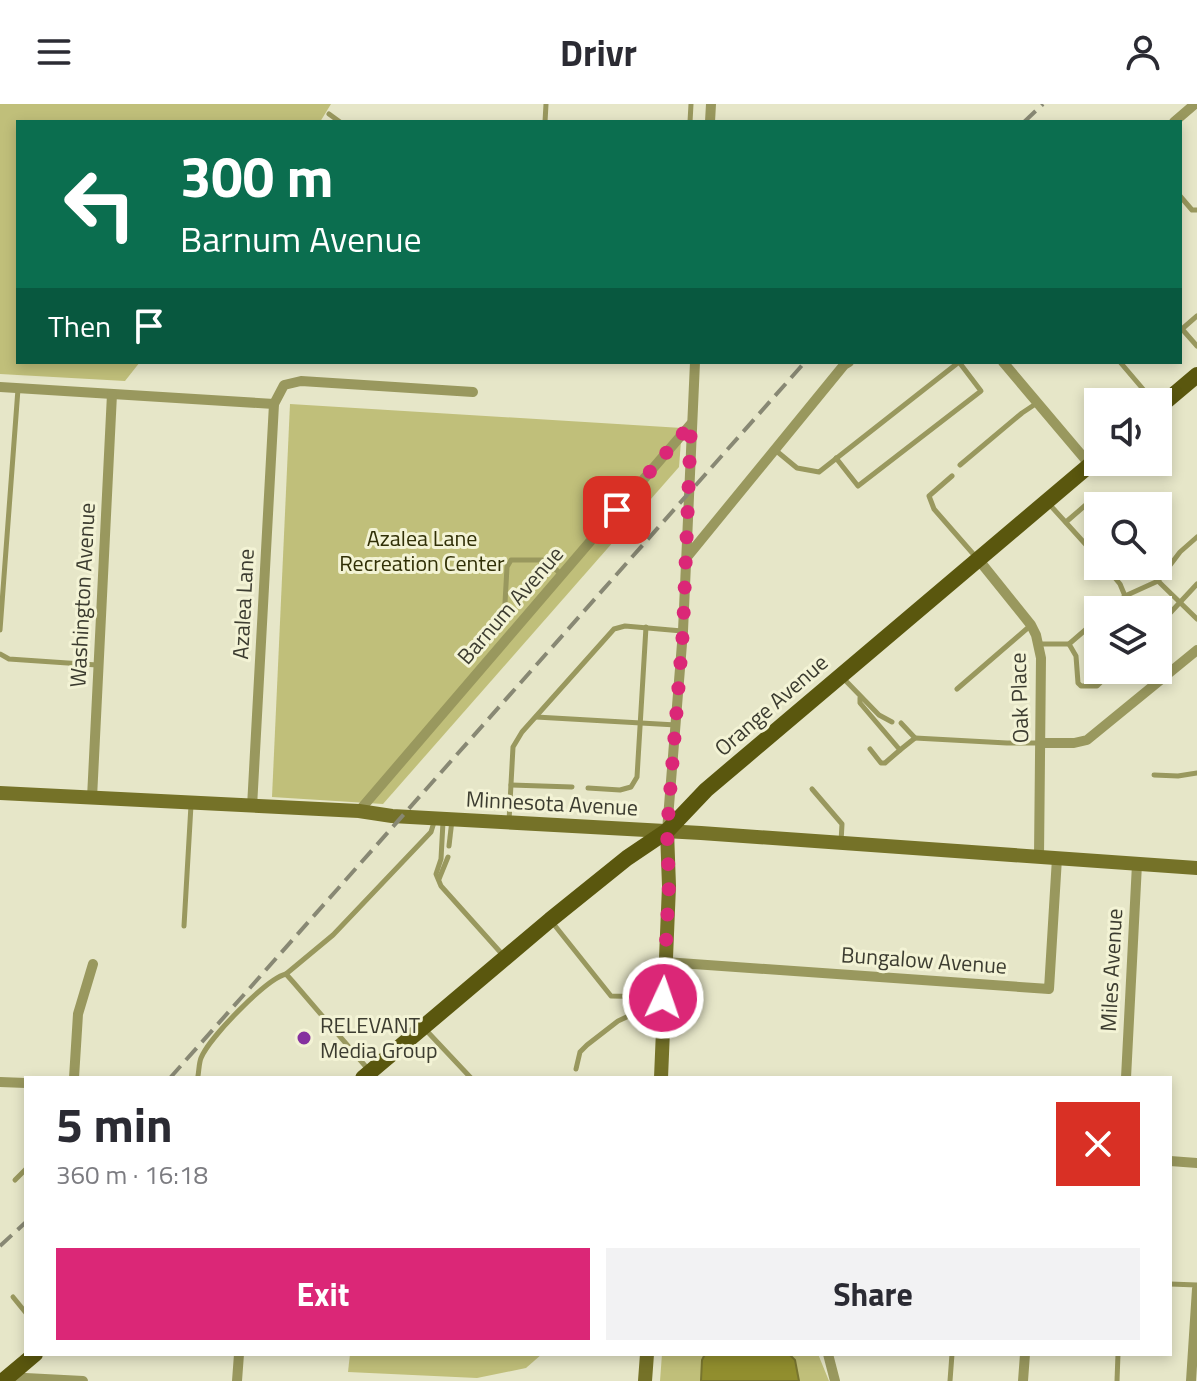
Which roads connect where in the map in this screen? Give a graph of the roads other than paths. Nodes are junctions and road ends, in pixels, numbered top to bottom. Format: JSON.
{"nodes":[{"id":1,"x":1195,"y":104,"type":"edge"},
{"id":2,"x":329,"y":114,"type":"dead end"},
{"id":3,"x":337,"y":120,"type":"edge"},
{"id":4,"x":1176,"y":120,"type":"edge"},
{"id":5,"x":1182,"y":198,"type":"edge"},
{"id":6,"x":1197,"y":210,"type":"edge"},
{"id":7,"x":1197,"y":316,"type":"edge"},
{"id":8,"x":1197,"y":346,"type":"edge"},
{"id":9,"x":695,"y":364,"type":"edge"},
{"id":10,"x":846,"y":364,"type":"edge"},
{"id":11,"x":956,"y":364,"type":"edge"},
{"id":12,"x":961,"y":364,"type":"edge"},
{"id":13,"x":1005,"y":364,"type":"edge"},
{"id":14,"x":1122,"y":364,"type":"edge"},
{"id":15,"x":1197,"y":375,"type":"edge"},
{"id":16,"x":0,"y":387,"type":"edge"},
{"id":17,"x":18,"y":388,"type":"junction"},
{"id":18,"x":1142,"y":388,"type":"edge"},
{"id":19,"x":473,"y":392,"type":"dead end"},
{"id":20,"x":112,"y":394,"type":"junction"},
{"id":21,"x":1172,"y":394,"type":"edge"},
{"id":22,"x":1037,"y":403,"type":"junction"},
{"id":23,"x":274,"y":404,"type":"junction"},
{"id":24,"x":691,"y":424,"type":"junction"},
{"id":25,"x":773,"y":449,"type":"junction"},
{"id":26,"x":1084,"y":452,"type":"edge"},
{"id":27,"x":836,"y":458,"type":"junction"},
{"id":28,"x":960,"y":465,"type":"dead end"},
{"id":29,"x":1084,"y":470,"type":"edge"},
{"id":30,"x":952,"y":476,"type":"dead end"},
{"id":31,"x":1047,"y":501,"type":"junction"},
{"id":32,"x":1084,"y":506,"type":"edge"},
{"id":33,"x":1066,"y":522,"type":"junction"},
{"id":34,"x":1197,"y":537,"type":"edge"},
{"id":35,"x":1084,"y":542,"type":"edge"},
{"id":36,"x":687,"y":557,"type":"junction"},
{"id":37,"x":978,"y":559,"type":"junction"},
{"id":38,"x":562,"y":575,"type":"junction"},
{"id":39,"x":1117,"y":580,"type":"edge"},
{"id":40,"x":1158,"y":581,"type":"junction"},
{"id":41,"x":1197,"y":584,"type":"edge"},
{"id":42,"x":1125,"y":596,"type":"joint"},
{"id":43,"x":1180,"y":600,"type":"junction"},
{"id":44,"x":505,"y":603,"type":"dead end"},
{"id":45,"x":1172,"y":609,"type":"edge"},
{"id":46,"x":1197,"y":619,"type":"edge"},
{"id":47,"x":1031,"y":625,"type":"junction"},
{"id":48,"x":646,"y":627,"type":"junction"},
{"id":49,"x":0,"y":630,"type":"edge"},
{"id":50,"x":683,"y":631,"type":"junction"},
{"id":51,"x":1084,"y":631,"type":"edge"},
{"id":52,"x":1038,"y":644,"type":"junction"},
{"id":53,"x":1069,"y":644,"type":"junction"},
{"id":54,"x":1197,"y":650,"type":"edge"},
{"id":55,"x":0,"y":654,"type":"edge"},
{"id":56,"x":98,"y":665,"type":"junction"},
{"id":57,"x":841,"y":675,"type":"junction"},
{"id":58,"x":1099,"y":684,"type":"edge"},
{"id":59,"x":957,"y":689,"type":"dead end"},
{"id":60,"x":860,"y":698,"type":"junction"},
{"id":61,"x":536,"y":717,"type":"junction"},
{"id":62,"x":892,"y":722,"type":"dead end"},
{"id":63,"x":640,"y":723,"type":"junction"},
{"id":64,"x":901,"y":723,"type":"dead end"},
{"id":65,"x":677,"y":725,"type":"junction"},
{"id":66,"x":915,"y":738,"type":"junction"},
{"id":67,"x":1042,"y":743,"type":"junction"},
{"id":68,"x":870,"y":749,"type":"dead end"},
{"id":69,"x":900,"y":750,"type":"junction"},
{"id":70,"x":1197,"y":773,"type":"edge"},
{"id":71,"x":1154,"y":775,"type":"dead end"},
{"id":72,"x":511,"y":785,"type":"junction"},
{"id":73,"x":572,"y":787,"type":"dead end"},
{"id":74,"x":588,"y":788,"type":"dead end"},
{"id":75,"x":812,"y":789,"type":"dead end"},
{"id":76,"x":0,"y":793,"type":"edge"},
{"id":77,"x":92,"y":798,"type":"junction"},
{"id":78,"x":191,"y":804,"type":"junction"},
{"id":79,"x":252,"y":807,"type":"junction"},
{"id":80,"x":359,"y":811,"type":"junction"},
{"id":81,"x":444,"y":819,"type":"junction"},
{"id":82,"x":508,"y":822,"type":"junction"},
{"id":83,"x":667,"y":831,"type":"junction"},
{"id":84,"x":841,"y":843,"type":"junction"},
{"id":85,"x":449,"y":846,"type":"dead end"},
{"id":86,"x":1039,"y":856,"type":"junction"},
{"id":87,"x":448,"y":857,"type":"dead end"},
{"id":88,"x":1057,"y":858,"type":"junction"},
{"id":89,"x":1137,"y":864,"type":"junction"},
{"id":90,"x":1197,"y":868,"type":"edge"},
{"id":91,"x":439,"y":880,"type":"junction"},
{"id":92,"x":550,"y":920,"type":"junction"},
{"id":93,"x":184,"y":926,"type":"dead end"},
{"id":94,"x":505,"y":958,"type":"junction"},
{"id":95,"x":665,"y":962,"type":"junction"},
{"id":96,"x":93,"y":964,"type":"dead end"},
{"id":97,"x":286,"y":974,"type":"junction"},
{"id":98,"x":663,"y":998,"type":"junction"},
{"id":99,"x":662,"y":1018,"type":"junction"},
{"id":100,"x":424,"y":1027,"type":"junction"},
{"id":101,"x":576,"y":1069,"type":"dead end"},
{"id":102,"x":367,"y":1075,"type":"edge"},
{"id":103,"x":74,"y":1076,"type":"edge"},
{"id":104,"x":198,"y":1076,"type":"edge"},
{"id":105,"x":469,"y":1076,"type":"edge"},
{"id":106,"x":661,"y":1076,"type":"edge"},
{"id":107,"x":1126,"y":1076,"type":"edge"},
{"id":108,"x":0,"y":1082,"type":"edge"},
{"id":109,"x":24,"y":1083,"type":"edge"},
{"id":110,"x":1172,"y":1161,"type":"edge"},
{"id":111,"x":1197,"y":1163,"type":"edge"},
{"id":112,"x":24,"y":1171,"type":"edge"},
{"id":113,"x":15,"y":1180,"type":"dead end"},
{"id":114,"x":1172,"y":1284,"type":"edge"},
{"id":115,"x":1197,"y":1287,"type":"edge"},
{"id":116,"x":13,"y":1297,"type":"dead end"},
{"id":117,"x":24,"y":1311,"type":"edge"},
{"id":118,"x":32,"y":1356,"type":"edge"},
{"id":119,"x":239,"y":1356,"type":"edge"},
{"id":120,"x":647,"y":1356,"type":"edge"},
{"id":121,"x":829,"y":1356,"type":"edge"},
{"id":122,"x":952,"y":1356,"type":"edge"},
{"id":123,"x":1025,"y":1356,"type":"edge"},
{"id":124,"x":1118,"y":1356,"type":"edge"},
{"id":125,"x":4,"y":1378,"type":"edge"},
{"id":126,"x":54,"y":1380,"type":"edge"},
{"id":127,"x":83,"y":1381,"type":"edge"},
{"id":128,"x":237,"y":1381,"type":"edge"},
{"id":129,"x":645,"y":1381,"type":"edge"},
{"id":130,"x":835,"y":1381,"type":"edge"},
{"id":131,"x":950,"y":1381,"type":"edge"},
{"id":132,"x":1023,"y":1381,"type":"edge"},
{"id":133,"x":1117,"y":1381,"type":"edge"},
{"id":134,"x":1191,"y":1381,"type":"edge"}],
"edges":[{"from":1,"to":4,"type":"street"},
{"from":2,"to":3,"type":"lane"},
{"from":5,"to":6,"type":"lane"},
{"from":7,"to":8,"type":"lane"},
{"from":9,"to":24,"type":"street"},
{"from":10,"to":25,"type":"street"},
{"from":11,"to":27,"type":"lane"},
{"from":12,"to":27,"type":"lane"},
{"from":13,"to":22,"type":"street"},
{"from":14,"to":18,"type":"lane"},
{"from":15,"to":21,"type":"main road"},
{"from":16,"to":17,"type":"street"},
{"from":17,"to":20,"type":"street"},
{"from":17,"to":49,"type":"lane"},
{"from":19,"to":23,"type":"street"},
{"from":20,"to":23,"type":"street"},
{"from":20,"to":56,"type":"street","name":"Washington Avenue"},
{"from":22,"to":26,"type":"street"},
{"from":22,"to":28,"type":"lane"},
{"from":23,"to":79,"type":"street","name":"Azalea Lane"},
{"from":24,"to":36,"type":"street"},
{"from":24,"to":38,"type":"street","name":"Barnum Avenue"},
{"from":25,"to":27,"type":"lane"},
{"from":25,"to":36,"type":"street"},
{"from":29,"to":31,"type":"main road","name":"Orange Avenue"},
{"from":30,"to":37,"type":"lane"},
{"from":31,"to":33,"type":"lane"},
{"from":31,"to":37,"type":"main road","name":"Orange Avenue"},
{"from":32,"to":33,"type":"lane"},
{"from":33,"to":35,"type":"lane"},
{"from":34,"to":40,"type":"lane"},
{"from":36,"to":50,"type":"street"},
{"from":37,"to":47,"type":"street","name":"Oak Place"},
{"from":37,"to":57,"type":"main road","name":"Orange Avenue"},
{"from":38,"to":44,"type":"lane"},
{"from":38,"to":80,"type":"street","name":"Barnum Avenue"},
{"from":39,"to":42,"type":"lane"},
{"from":40,"to":42,"type":"lane"},
{"from":40,"to":43,"type":"lane"},
{"from":41,"to":43,"type":"lane"},
{"from":43,"to":45,"type":"lane"},
{"from":43,"to":46,"type":"lane"},
{"from":47,"to":52,"type":"street","name":"Oak Place"},
{"from":47,"to":59,"type":"lane"},
{"from":48,"to":50,"type":"lane"},
{"from":48,"to":61,"type":"lane"},
{"from":48,"to":63,"type":"lane"},
{"from":50,"to":65,"type":"street"},
{"from":51,"to":53,"type":"lane"},
{"from":52,"to":53,"type":"lane"},
{"from":52,"to":67,"type":"street","name":"Oak Place"},
{"from":53,"to":58,"type":"lane"},
{"from":54,"to":67,"type":"street"},
{"from":55,"to":56,"type":"lane"},
{"from":56,"to":77,"type":"street","name":"Washington Avenue"},
{"from":57,"to":60,"type":"lane"},
{"from":57,"to":83,"type":"main road","name":"Orange Avenue"},
{"from":60,"to":62,"type":"lane"},
{"from":60,"to":69,"type":"lane"},
{"from":61,"to":63,"type":"lane"},
{"from":61,"to":72,"type":"lane"},
{"from":63,"to":65,"type":"lane"},
{"from":63,"to":74,"type":"lane"},
{"from":64,"to":66,"type":"lane"},
{"from":65,"to":83,"type":"street"},
{"from":66,"to":67,"type":"lane"},
{"from":66,"to":69,"type":"lane"},
{"from":67,"to":86,"type":"street","name":"Oak Place"},
{"from":68,"to":69,"type":"lane"},
{"from":70,"to":71,"type":"lane"},
{"from":72,"to":73,"type":"lane"},
{"from":72,"to":82,"type":"lane"},
{"from":75,"to":84,"type":"lane"},
{"from":76,"to":77,"type":"street","name":"Minnesota Avenue"},
{"from":77,"to":78,"type":"street","name":"Minnesota Avenue"},
{"from":78,"to":79,"type":"street","name":"Minnesota Avenue"},
{"from":78,"to":93,"type":"lane"},
{"from":79,"to":80,"type":"street","name":"Minnesota Avenue"},
{"from":80,"to":81,"type":"street","name":"Minnesota Avenue"},
{"from":81,"to":82,"type":"street","name":"Minnesota Avenue"},
{"from":81,"to":85,"type":"lane"},
{"from":81,"to":91,"type":"lane"},
{"from":81,"to":97,"type":"lane"},
{"from":82,"to":83,"type":"street","name":"Minnesota Avenue"},
{"from":83,"to":84,"type":"street","name":"Minnesota Avenue"},
{"from":83,"to":92,"type":"main road","name":"Orange Avenue"},
{"from":83,"to":95,"type":"street"},
{"from":84,"to":86,"type":"street","name":"Minnesota Avenue"},
{"from":86,"to":88,"type":"street","name":"Minnesota Avenue"},
{"from":87,"to":91,"type":"lane"},
{"from":88,"to":89,"type":"street","name":"Minnesota Avenue"},
{"from":88,"to":95,"type":"street","name":"Bungalow Avenue"},
{"from":89,"to":90,"type":"street","name":"Minnesota Avenue"},
{"from":89,"to":107,"type":"street","name":"Miles Avenue"},
{"from":91,"to":94,"type":"lane"},
{"from":92,"to":94,"type":"main road","name":"Orange Avenue"},
{"from":92,"to":98,"type":"lane"},
{"from":94,"to":100,"type":"main road","name":"Orange Avenue"},
{"from":95,"to":98,"type":"street"},
{"from":96,"to":103,"type":"street"},
{"from":97,"to":102,"type":"lane"},
{"from":97,"to":104,"type":"lane"},
{"from":98,"to":99,"type":"street"},
{"from":99,"to":101,"type":"lane"},
{"from":99,"to":106,"type":"street"},
{"from":100,"to":102,"type":"main road","name":"Orange Avenue"},
{"from":100,"to":105,"type":"lane"},
{"from":108,"to":109,"type":"street"},
{"from":110,"to":111,"type":"street"},
{"from":112,"to":113,"type":"lane"},
{"from":114,"to":115,"type":"lane"},
{"from":115,"to":134,"type":"street"},
{"from":116,"to":117,"type":"lane"},
{"from":118,"to":125,"type":"main road"},
{"from":119,"to":128,"type":"street"},
{"from":120,"to":129,"type":"street"},
{"from":121,"to":130,"type":"street"},
{"from":122,"to":131,"type":"lane"},
{"from":123,"to":132,"type":"street"},
{"from":124,"to":133,"type":"lane"},
{"from":125,"to":126,"type":"street"},
{"from":126,"to":127,"type":"street"}]}
